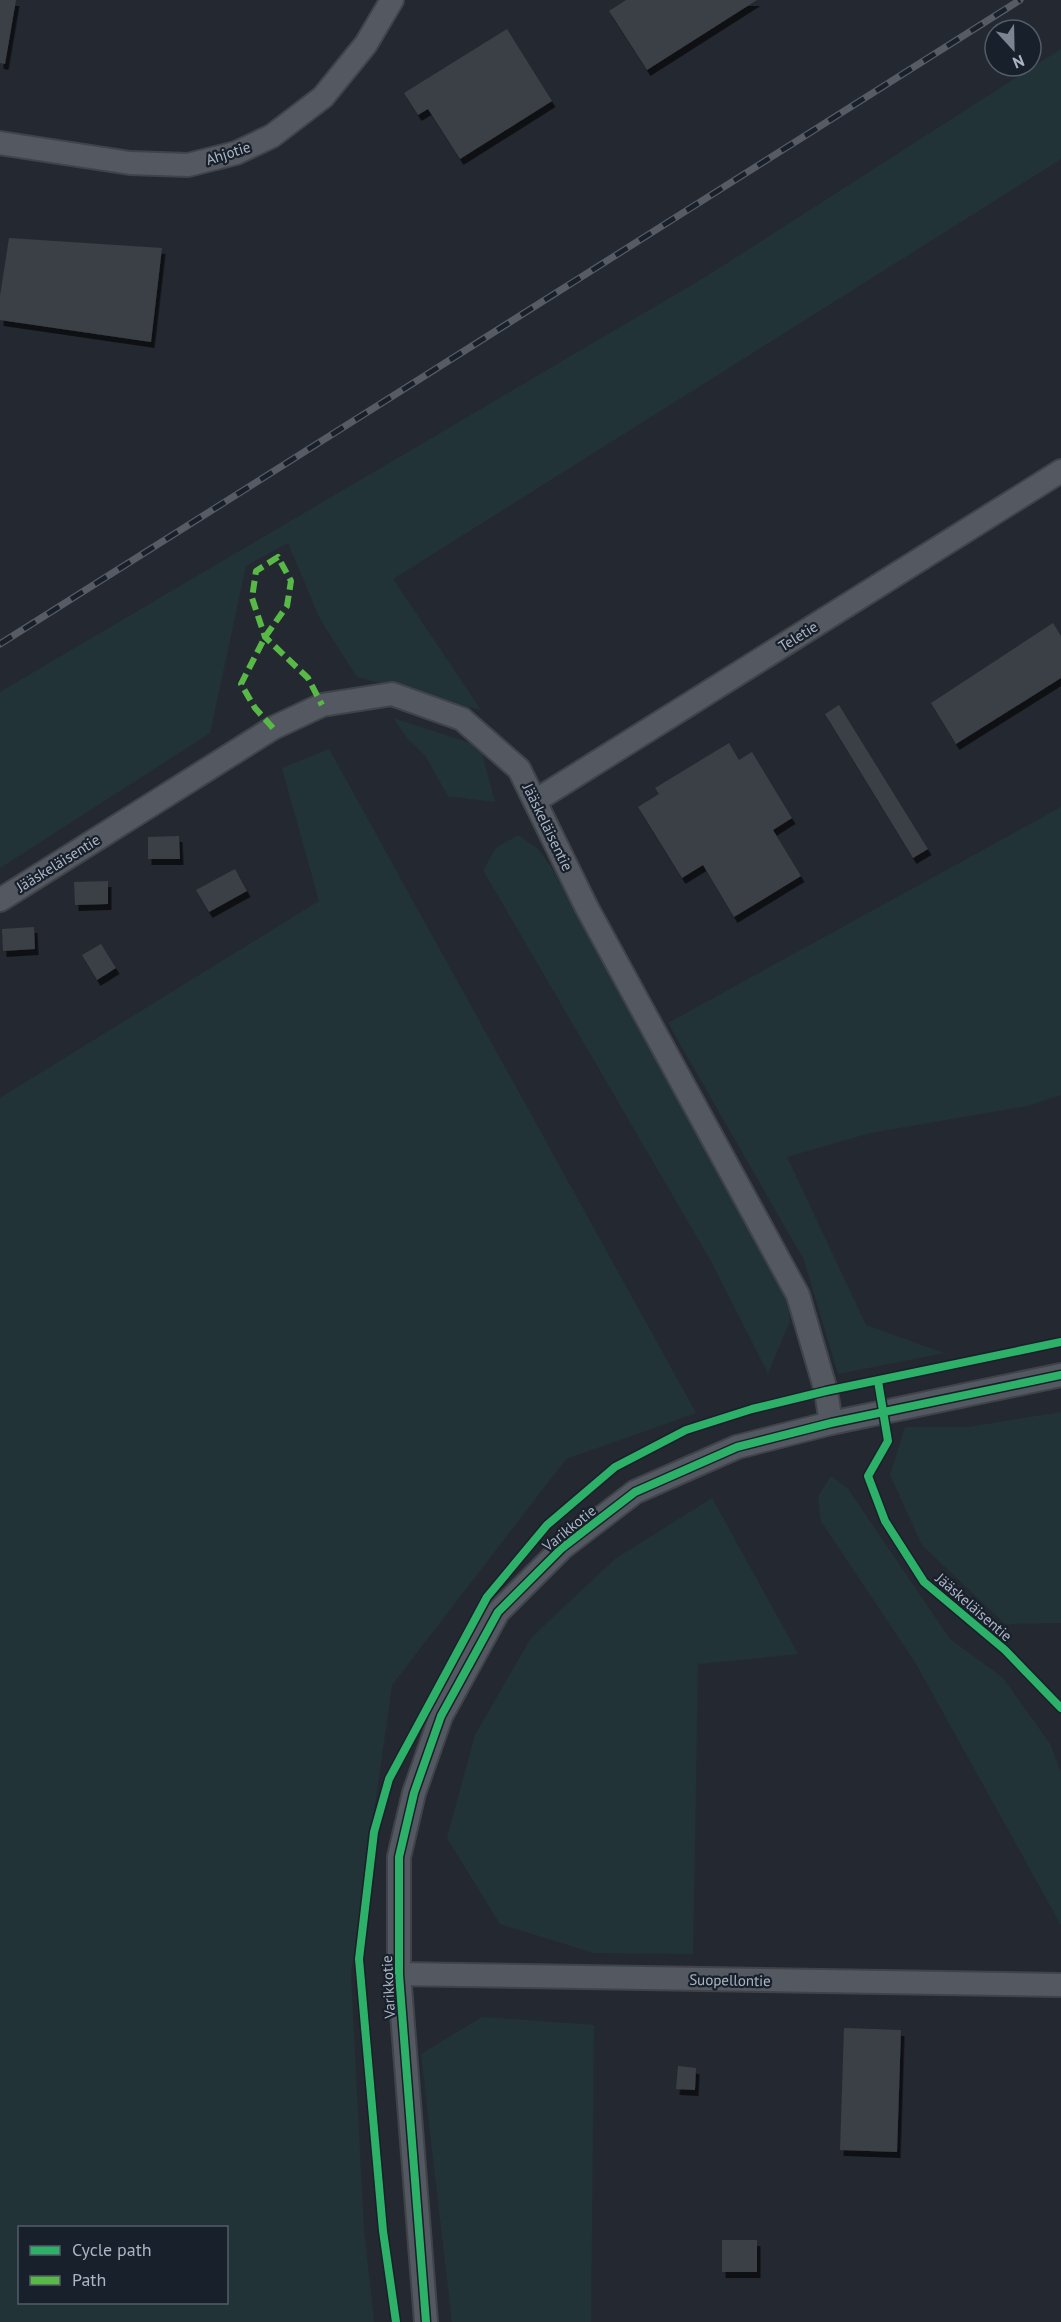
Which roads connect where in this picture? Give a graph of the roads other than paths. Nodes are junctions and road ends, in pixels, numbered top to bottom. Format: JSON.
{"nodes":[{"id":1,"x":392,"y":0,"type":"edge"},
{"id":2,"x":0,"y":143,"type":"edge"},
{"id":3,"x":1061,"y":471,"type":"edge"},
{"id":4,"x":536,"y":801,"type":"junction"},
{"id":5,"x":0,"y":900,"type":"edge"},
{"id":6,"x":1061,"y":1375,"type":"edge"},
{"id":7,"x":831,"y":1423,"type":"junction"},
{"id":8,"x":399,"y":1974,"type":"junction"},
{"id":9,"x":1061,"y":1985,"type":"edge"},
{"id":10,"x":426,"y":2322,"type":"edge"}],
"edges":[{"from":1,"to":2,"type":"street","name":"Ahjotie"},
{"from":3,"to":4,"type":"street","name":"Teletie"},
{"from":4,"to":5,"type":"street","name":"Jääskeläisentie"},
{"from":4,"to":7,"type":"street","name":"Jääskeläisentie"},
{"from":6,"to":7,"type":"street","name":"Varikkotie"},
{"from":7,"to":8,"type":"street","name":"Varikkotie"},
{"from":8,"to":9,"type":"street","name":"Suopellontie"},
{"from":8,"to":10,"type":"street","name":"Varikkotie"}]}
